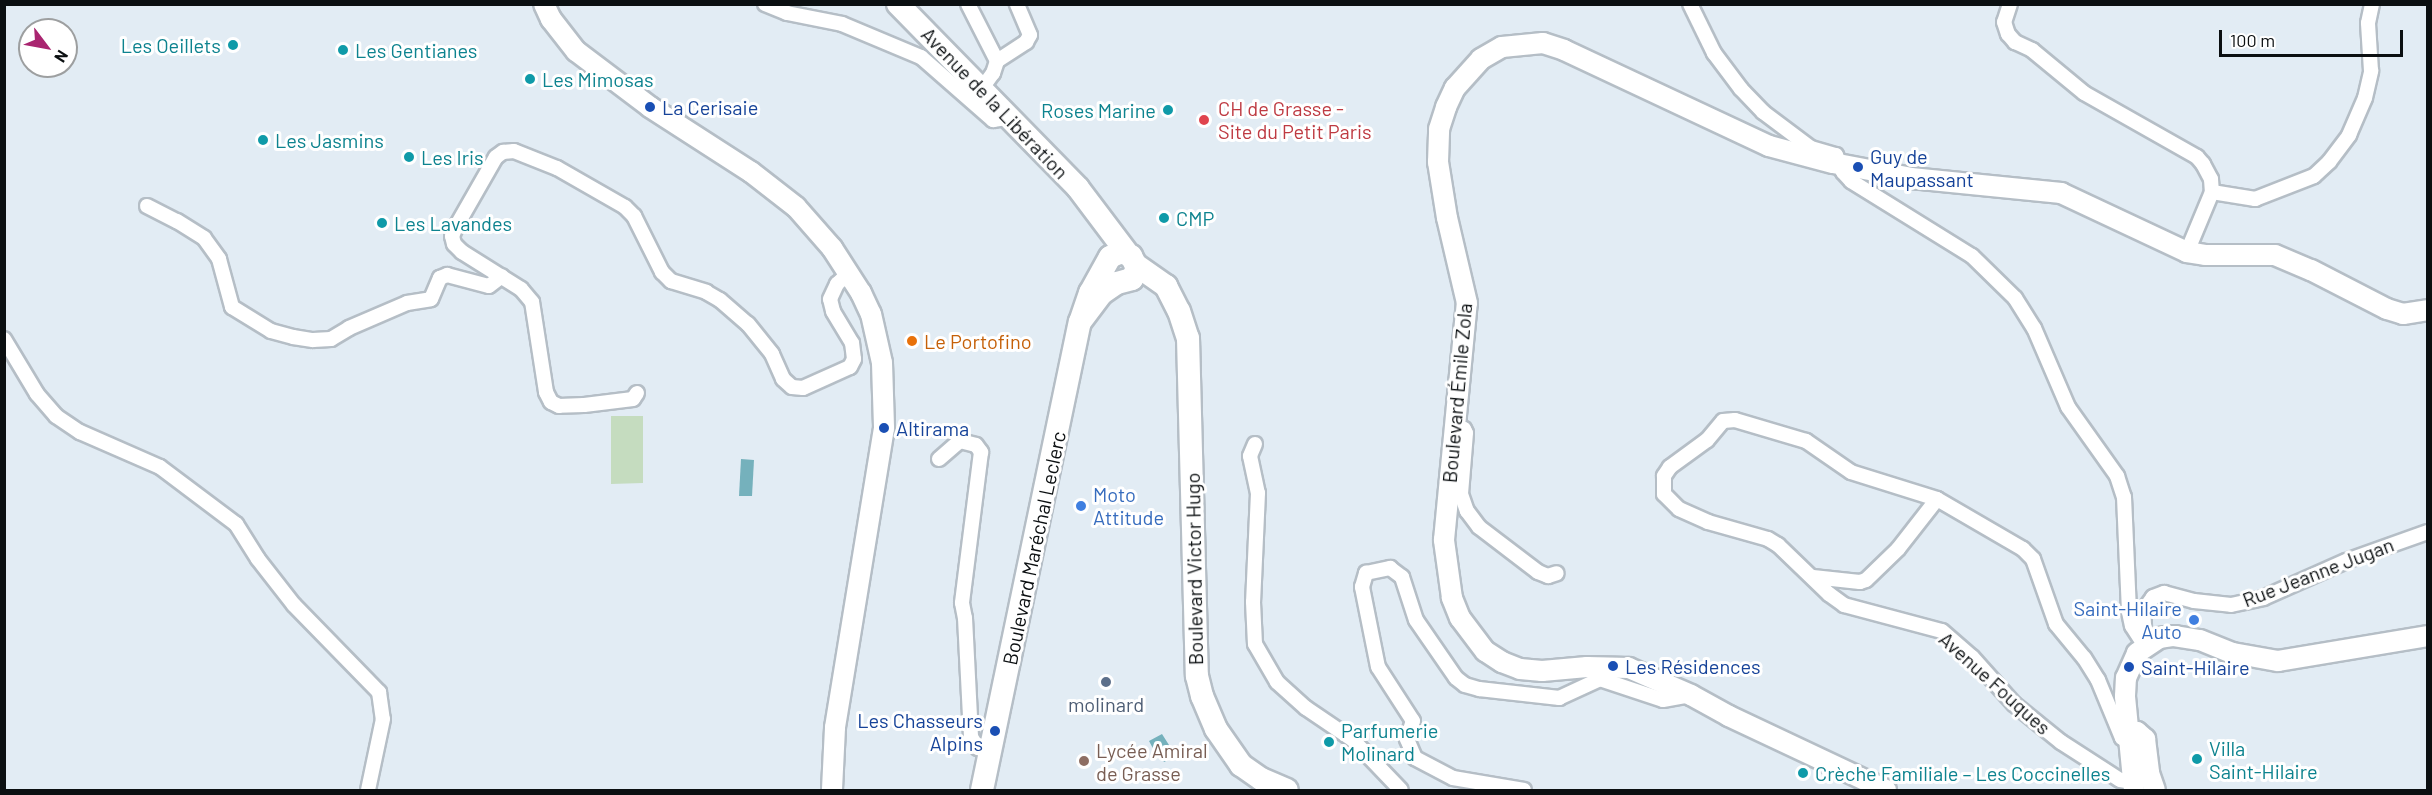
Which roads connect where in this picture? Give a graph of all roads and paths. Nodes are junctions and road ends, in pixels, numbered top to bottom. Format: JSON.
{"nodes":[{"id":1,"x":544,"y":4,"type":"edge"},
{"id":2,"x":765,"y":4,"type":"edge"},
{"id":3,"x":898,"y":4,"type":"edge"},
{"id":4,"x":968,"y":4,"type":"edge"},
{"id":5,"x":1017,"y":4,"type":"edge"},
{"id":6,"x":1690,"y":4,"type":"edge"},
{"id":7,"x":2010,"y":4,"type":"edge"},
{"id":8,"x":2372,"y":4,"type":"edge"},
{"id":9,"x":997,"y":61,"type":"junction"},
{"id":10,"x":980,"y":91,"type":"junction"},
{"id":11,"x":1008,"y":118,"type":"junction"},
{"id":12,"x":1840,"y":163,"type":"junction"},
{"id":13,"x":2212,"y":192,"type":"junction"},
{"id":14,"x":147,"y":206,"type":"dead end"},
{"id":15,"x":2187,"y":252,"type":"junction"},
{"id":16,"x":1120,"y":269,"type":"junction"},
{"id":17,"x":849,"y":273,"type":"junction"},
{"id":18,"x":502,"y":276,"type":"junction"},
{"id":19,"x":2427,"y":310,"type":"edge"},
{"id":20,"x":4,"y":339,"type":"edge"},
{"id":21,"x":637,"y":393,"type":"dead end"},
{"id":22,"x":1457,"y":428,"type":"junction"},
{"id":23,"x":1255,"y":444,"type":"dead end"},
{"id":24,"x":939,"y":459,"type":"dead end"},
{"id":25,"x":1937,"y":499,"type":"junction"},
{"id":26,"x":2427,"y":532,"type":"edge"},
{"id":27,"x":1557,"y":573,"type":"dead end"},
{"id":28,"x":1813,"y":577,"type":"junction"},
{"id":29,"x":2427,"y":636,"type":"edge"},
{"id":30,"x":2145,"y":646,"type":"junction"},
{"id":31,"x":1691,"y":695,"type":"junction"},
{"id":32,"x":2129,"y":735,"type":"junction"},
{"id":33,"x":984,"y":777,"type":"edge"},
{"id":34,"x":2134,"y":786,"type":"edge"},
{"id":35,"x":368,"y":790,"type":"edge"},
{"id":36,"x":832,"y":790,"type":"edge"},
{"id":37,"x":1287,"y":790,"type":"edge"},
{"id":38,"x":1401,"y":790,"type":"edge"},
{"id":39,"x":1524,"y":790,"type":"edge"},
{"id":40,"x":1886,"y":790,"type":"edge"},
{"id":41,"x":2155,"y":790,"type":"edge"}],
"edges":[{"from":1,"to":17,"type":"main road"},
{"from":2,"to":11,"type":"street"},
{"from":3,"to":10,"type":"main road","name":"Avenue de la Libération"},
{"from":4,"to":9,"type":"street"},
{"from":5,"to":9,"type":"street"},
{"from":6,"to":12,"type":"street"},
{"from":7,"to":13,"type":"street"},
{"from":8,"to":13,"type":"street"},
{"from":9,"to":10,"type":"street"},
{"from":10,"to":11,"type":"main road","name":"Avenue de la Libération"},
{"from":11,"to":16,"type":"main road","name":"Avenue de la Libération"},
{"from":12,"to":15,"type":"main road","name":"Boulevard Émile Zola"},
{"from":12,"to":22,"type":"main road","name":"Boulevard Émile Zola"},
{"from":12,"to":30,"type":"street"},
{"from":13,"to":15,"type":"street"},
{"from":14,"to":18,"type":"street"},
{"from":15,"to":19,"type":"main road","name":"Boulevard Émile Zola"},
{"from":16,"to":33,"type":"main road","name":"Boulevard Maréchal Leclerc"},
{"from":16,"to":37,"type":"main road","name":"Boulevard Victor Hugo"},
{"from":17,"to":18,"type":"street"},
{"from":17,"to":36,"type":"main road"},
{"from":18,"to":21,"type":"street"},
{"from":20,"to":35,"type":"street"},
{"from":22,"to":27,"type":"street"},
{"from":22,"to":31,"type":"main road","name":"Boulevard Émile Zola"},
{"from":23,"to":38,"type":"street"},
{"from":24,"to":33,"type":"street"},
{"from":25,"to":28,"type":"street"},
{"from":25,"to":28,"type":"street","name":"Avenue Fouques"},
{"from":25,"to":32,"type":"street"},
{"from":26,"to":30,"type":"street","name":"Rue Jeanne Jugan"},
{"from":28,"to":34,"type":"street","name":"Avenue Fouques"},
{"from":29,"to":30,"type":"main road"},
{"from":30,"to":32,"type":"main road"},
{"from":31,"to":39,"type":"street"},
{"from":31,"to":40,"type":"main road","name":"Boulevard Émile Zola"},
{"from":32,"to":34,"type":"main road"},
{"from":32,"to":41,"type":"main road"}]}
